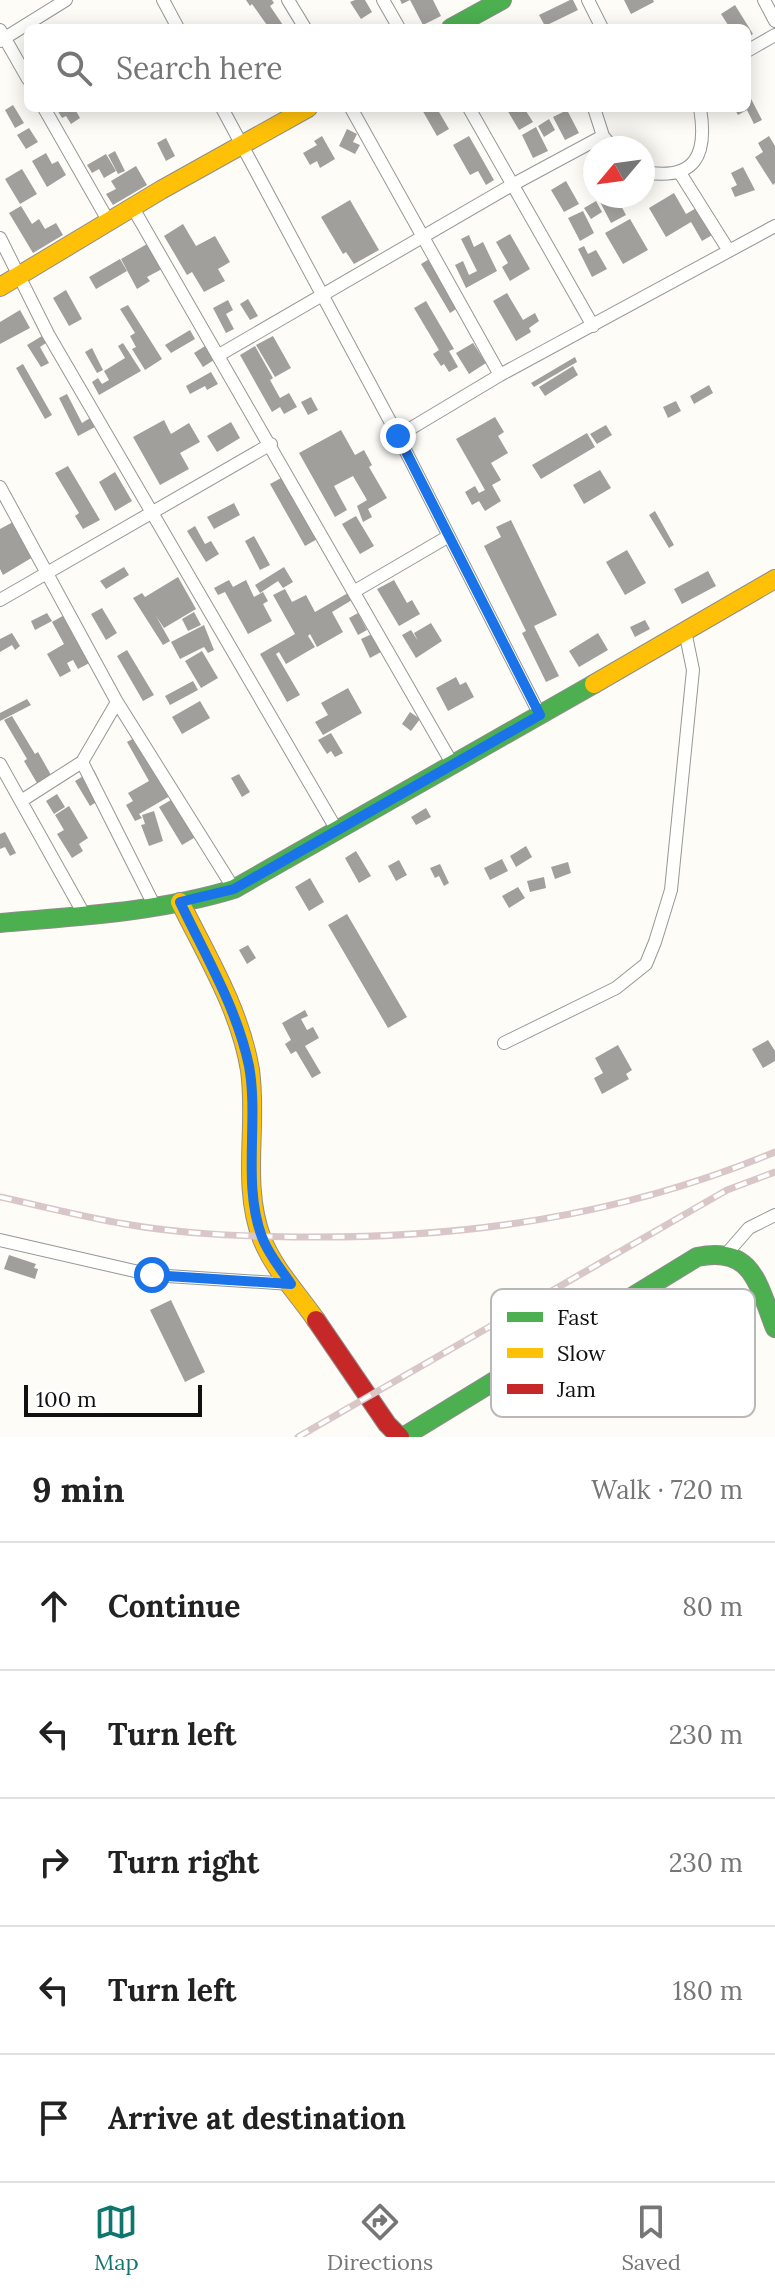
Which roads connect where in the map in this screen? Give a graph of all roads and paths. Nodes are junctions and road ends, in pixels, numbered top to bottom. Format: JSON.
{"nodes":[{"id":1,"x":66,"y":0,"type":"edge"},
{"id":2,"x":163,"y":0,"type":"edge"},
{"id":3,"x":288,"y":0,"type":"edge"},
{"id":4,"x":383,"y":0,"type":"edge"},
{"id":5,"x":588,"y":0,"type":"edge"},
{"id":6,"x":767,"y":1,"type":"edge"},
{"id":7,"x":493,"y":2,"type":"edge"},
{"id":8,"x":42,"y":6,"type":"edge"},
{"id":9,"x":775,"y":21,"type":"edge"},
{"id":10,"x":176,"y":24,"type":"edge"},
{"id":11,"x":303,"y":24,"type":"edge"},
{"id":12,"x":397,"y":24,"type":"edge"},
{"id":13,"x":457,"y":24,"type":"edge"},
{"id":14,"x":600,"y":24,"type":"edge"},
{"id":15,"x":775,"y":35,"type":"edge"},
{"id":16,"x":2,"y":36,"type":"edge"},
{"id":17,"x":751,"y":49,"type":"edge"},
{"id":18,"x":24,"y":72,"type":"edge"},
{"id":19,"x":46,"y":112,"type":"edge"},
{"id":20,"x":224,"y":112,"type":"edge"},
{"id":21,"x":301,"y":112,"type":"edge"},
{"id":22,"x":353,"y":112,"type":"edge"},
{"id":23,"x":471,"y":112,"type":"edge"},
{"id":24,"x":595,"y":112,"type":"edge"},
{"id":25,"x":701,"y":112,"type":"edge"},
{"id":26,"x":603,"y":136,"type":"edge"},
{"id":27,"x":241,"y":144,"type":"junction"},
{"id":28,"x":583,"y":147,"type":"edge"},
{"id":29,"x":655,"y":172,"type":"edge"},
{"id":30,"x":680,"y":173,"type":"junction"},
{"id":31,"x":512,"y":185,"type":"junction"},
{"id":32,"x":133,"y":208,"type":"junction"},
{"id":33,"x":109,"y":222,"type":"junction"},
{"id":34,"x":775,"y":226,"type":"edge"},
{"id":35,"x":0,"y":238,"type":"edge"},
{"id":36,"x":423,"y":238,"type":"junction"},
{"id":37,"x":729,"y":251,"type":"junction"},
{"id":38,"x":21,"y":275,"type":"junction"},
{"id":39,"x":0,"y":287,"type":"edge"},
{"id":40,"x":321,"y":296,"type":"junction"},
{"id":41,"x":593,"y":326,"type":"junction"},
{"id":42,"x":219,"y":355,"type":"junction"},
{"id":43,"x":500,"y":375,"type":"junction"},
{"id":44,"x":398,"y":436,"type":"junction"},
{"id":45,"x":271,"y":444,"type":"junction"},
{"id":46,"x":0,"y":487,"type":"edge"},
{"id":47,"x":154,"y":511,"type":"junction"},
{"id":48,"x":449,"y":536,"type":"junction"},
{"id":49,"x":47,"y":573,"type":"junction"},
{"id":50,"x":775,"y":579,"type":"edge"},
{"id":51,"x":355,"y":591,"type":"junction"},
{"id":52,"x":0,"y":600,"type":"edge"},
{"id":53,"x":685,"y":631,"type":"junction"},
{"id":54,"x":117,"y":702,"type":"junction"},
{"id":55,"x":540,"y":715,"type":"junction"},
{"id":56,"x":82,"y":762,"type":"junction"},
{"id":57,"x":0,"y":764,"type":"edge"},
{"id":58,"x":453,"y":765,"type":"junction"},
{"id":59,"x":21,"y":801,"type":"junction"},
{"id":60,"x":338,"y":832,"type":"junction"},
{"id":61,"x":234,"y":889,"type":"junction"},
{"id":62,"x":180,"y":902,"type":"junction"},
{"id":63,"x":154,"y":905,"type":"junction"},
{"id":64,"x":85,"y":916,"type":"junction"},
{"id":65,"x":0,"y":923,"type":"edge"},
{"id":66,"x":504,"y":1043,"type":"dead end"},
{"id":67,"x":775,"y":1215,"type":"edge"},
{"id":68,"x":0,"y":1240,"type":"edge"},
{"id":69,"x":728,"y":1252,"type":"junction"},
{"id":70,"x":291,"y":1284,"type":"junction"},
{"id":71,"x":645,"y":1289,"type":"edge"},
{"id":72,"x":775,"y":1328,"type":"edge"},
{"id":73,"x":491,"y":1383,"type":"edge"},
{"id":74,"x":402,"y":1437,"type":"edge"}],
"edges":[{"from":1,"to":8,"type":"street"},
{"from":2,"to":10,"type":"street"},
{"from":3,"to":11,"type":"street"},
{"from":4,"to":12,"type":"street"},
{"from":5,"to":14,"type":"street"},
{"from":6,"to":9,"type":"street"},
{"from":7,"to":13,"type":"main road"},
{"from":8,"to":16,"type":"street"},
{"from":15,"to":17,"type":"street"},
{"from":16,"to":18,"type":"street"},
{"from":19,"to":33,"type":"street"},
{"from":20,"to":27,"type":"street"},
{"from":21,"to":27,"type":"main road"},
{"from":22,"to":36,"type":"street"},
{"from":23,"to":31,"type":"street"},
{"from":24,"to":26,"type":"street"},
{"from":25,"to":30,"type":"street"},
{"from":27,"to":32,"type":"main road"},
{"from":27,"to":40,"type":"street"},
{"from":28,"to":31,"type":"street"},
{"from":29,"to":30,"type":"street"},
{"from":30,"to":37,"type":"street"},
{"from":31,"to":36,"type":"street"},
{"from":31,"to":41,"type":"street"},
{"from":32,"to":33,"type":"main road"},
{"from":32,"to":42,"type":"street"},
{"from":33,"to":38,"type":"main road"},
{"from":34,"to":37,"type":"street"},
{"from":35,"to":38,"type":"street"},
{"from":36,"to":40,"type":"street"},
{"from":36,"to":43,"type":"street"},
{"from":37,"to":41,"type":"street"},
{"from":38,"to":39,"type":"main road"},
{"from":38,"to":47,"type":"street"},
{"from":40,"to":42,"type":"street"},
{"from":40,"to":44,"type":"street"},
{"from":41,"to":43,"type":"street"},
{"from":42,"to":45,"type":"street"},
{"from":43,"to":44,"type":"street"},
{"from":44,"to":48,"type":"street"},
{"from":45,"to":47,"type":"street"},
{"from":45,"to":51,"type":"street"},
{"from":46,"to":49,"type":"street"},
{"from":47,"to":49,"type":"street"},
{"from":47,"to":60,"type":"street"},
{"from":48,"to":51,"type":"street"},
{"from":48,"to":55,"type":"street"},
{"from":49,"to":52,"type":"street"},
{"from":49,"to":54,"type":"street"},
{"from":50,"to":53,"type":"main road"},
{"from":51,"to":58,"type":"street"},
{"from":53,"to":55,"type":"main road"},
{"from":53,"to":66,"type":"street"},
{"from":54,"to":56,"type":"street"},
{"from":54,"to":61,"type":"street"},
{"from":55,"to":58,"type":"main road"},
{"from":56,"to":59,"type":"street"},
{"from":56,"to":63,"type":"street"},
{"from":57,"to":59,"type":"street"},
{"from":58,"to":60,"type":"main road"},
{"from":59,"to":64,"type":"street"},
{"from":60,"to":61,"type":"main road"},
{"from":61,"to":62,"type":"main road"},
{"from":62,"to":63,"type":"main road"},
{"from":62,"to":70,"type":"main road"},
{"from":63,"to":64,"type":"main road"},
{"from":64,"to":65,"type":"main road"},
{"from":67,"to":69,"type":"street"},
{"from":68,"to":70,"type":"street"},
{"from":69,"to":71,"type":"main road"},
{"from":69,"to":72,"type":"main road"},
{"from":70,"to":74,"type":"main road"},
{"from":73,"to":74,"type":"main road"}]}
